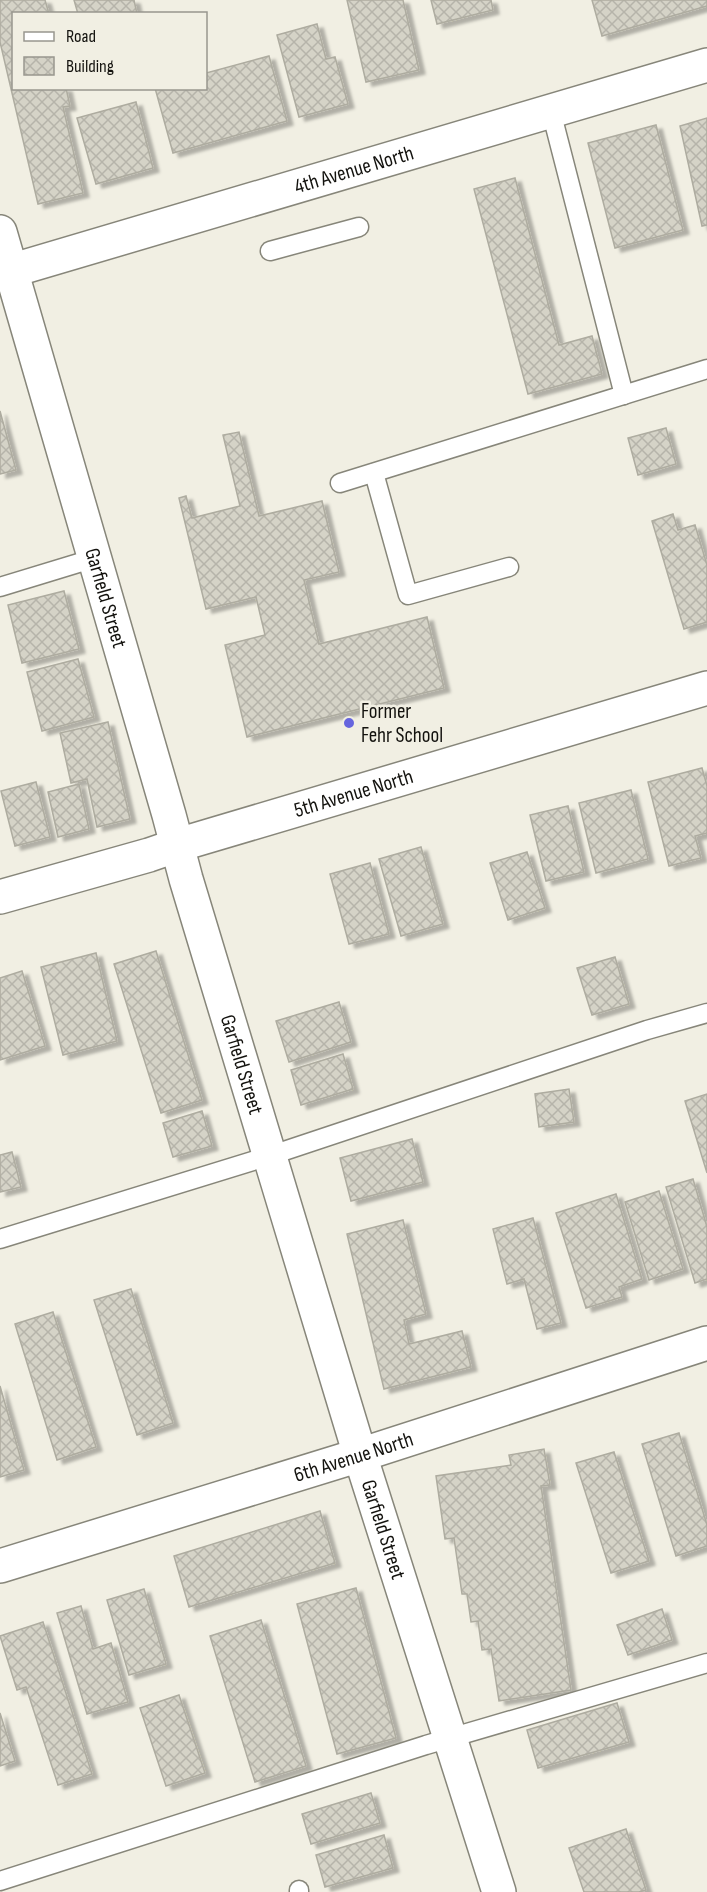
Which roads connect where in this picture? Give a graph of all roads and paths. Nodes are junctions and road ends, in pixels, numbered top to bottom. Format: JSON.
{"nodes":[{"id":1,"x":707,"y":65,"type":"edge"},
{"id":2,"x":551,"y":111,"type":"junction"},
{"id":3,"x":358,"y":227,"type":"dead end"},
{"id":4,"x":0,"y":232,"type":"edge"},
{"id":5,"x":270,"y":251,"type":"dead end"},
{"id":6,"x":6,"y":272,"type":"edge"},
{"id":7,"x":707,"y":369,"type":"edge"},
{"id":8,"x":624,"y":395,"type":"junction"},
{"id":9,"x":374,"y":472,"type":"junction"},
{"id":10,"x":340,"y":483,"type":"dead end"},
{"id":11,"x":95,"y":558,"type":"junction"},
{"id":12,"x":509,"y":567,"type":"dead end"},
{"id":13,"x":0,"y":587,"type":"edge"},
{"id":14,"x":707,"y":688,"type":"edge"},
{"id":15,"x":178,"y":845,"type":"junction"},
{"id":16,"x":0,"y":897,"type":"edge"},
{"id":17,"x":707,"y":1013,"type":"edge"},
{"id":18,"x":269,"y":1156,"type":"junction"},
{"id":19,"x":0,"y":1239,"type":"edge"},
{"id":20,"x":707,"y":1343,"type":"edge"},
{"id":21,"x":360,"y":1455,"type":"junction"},
{"id":22,"x":0,"y":1566,"type":"edge"},
{"id":23,"x":707,"y":1663,"type":"edge"},
{"id":24,"x":449,"y":1738,"type":"junction"},
{"id":25,"x":0,"y":1881,"type":"edge"},
{"id":26,"x":499,"y":1892,"type":"edge"}],
"edges":[{"from":1,"to":2,"type":"street","name":"4th Avenue North"},
{"from":2,"to":6,"type":"street","name":"4th Avenue North"},
{"from":2,"to":8,"type":"lane"},
{"from":3,"to":5,"type":"lane"},
{"from":4,"to":6,"type":"street","name":"Garfield Street"},
{"from":6,"to":11,"type":"street","name":"Garfield Street"},
{"from":7,"to":8,"type":"lane"},
{"from":8,"to":9,"type":"lane"},
{"from":9,"to":10,"type":"lane"},
{"from":9,"to":12,"type":"lane"},
{"from":11,"to":13,"type":"lane"},
{"from":11,"to":15,"type":"street","name":"Garfield Street"},
{"from":14,"to":15,"type":"street","name":"5th Avenue North"},
{"from":15,"to":16,"type":"street","name":"5th Avenue North"},
{"from":15,"to":18,"type":"street","name":"Garfield Street"},
{"from":17,"to":18,"type":"lane"},
{"from":18,"to":19,"type":"lane"},
{"from":18,"to":21,"type":"street","name":"Garfield Street"},
{"from":20,"to":21,"type":"street","name":"6th Avenue North"},
{"from":21,"to":22,"type":"street","name":"6th Avenue North"},
{"from":21,"to":24,"type":"street","name":"Garfield Street"},
{"from":23,"to":24,"type":"lane"},
{"from":24,"to":25,"type":"lane"},
{"from":24,"to":26,"type":"street","name":"Garfield Street"}]}
